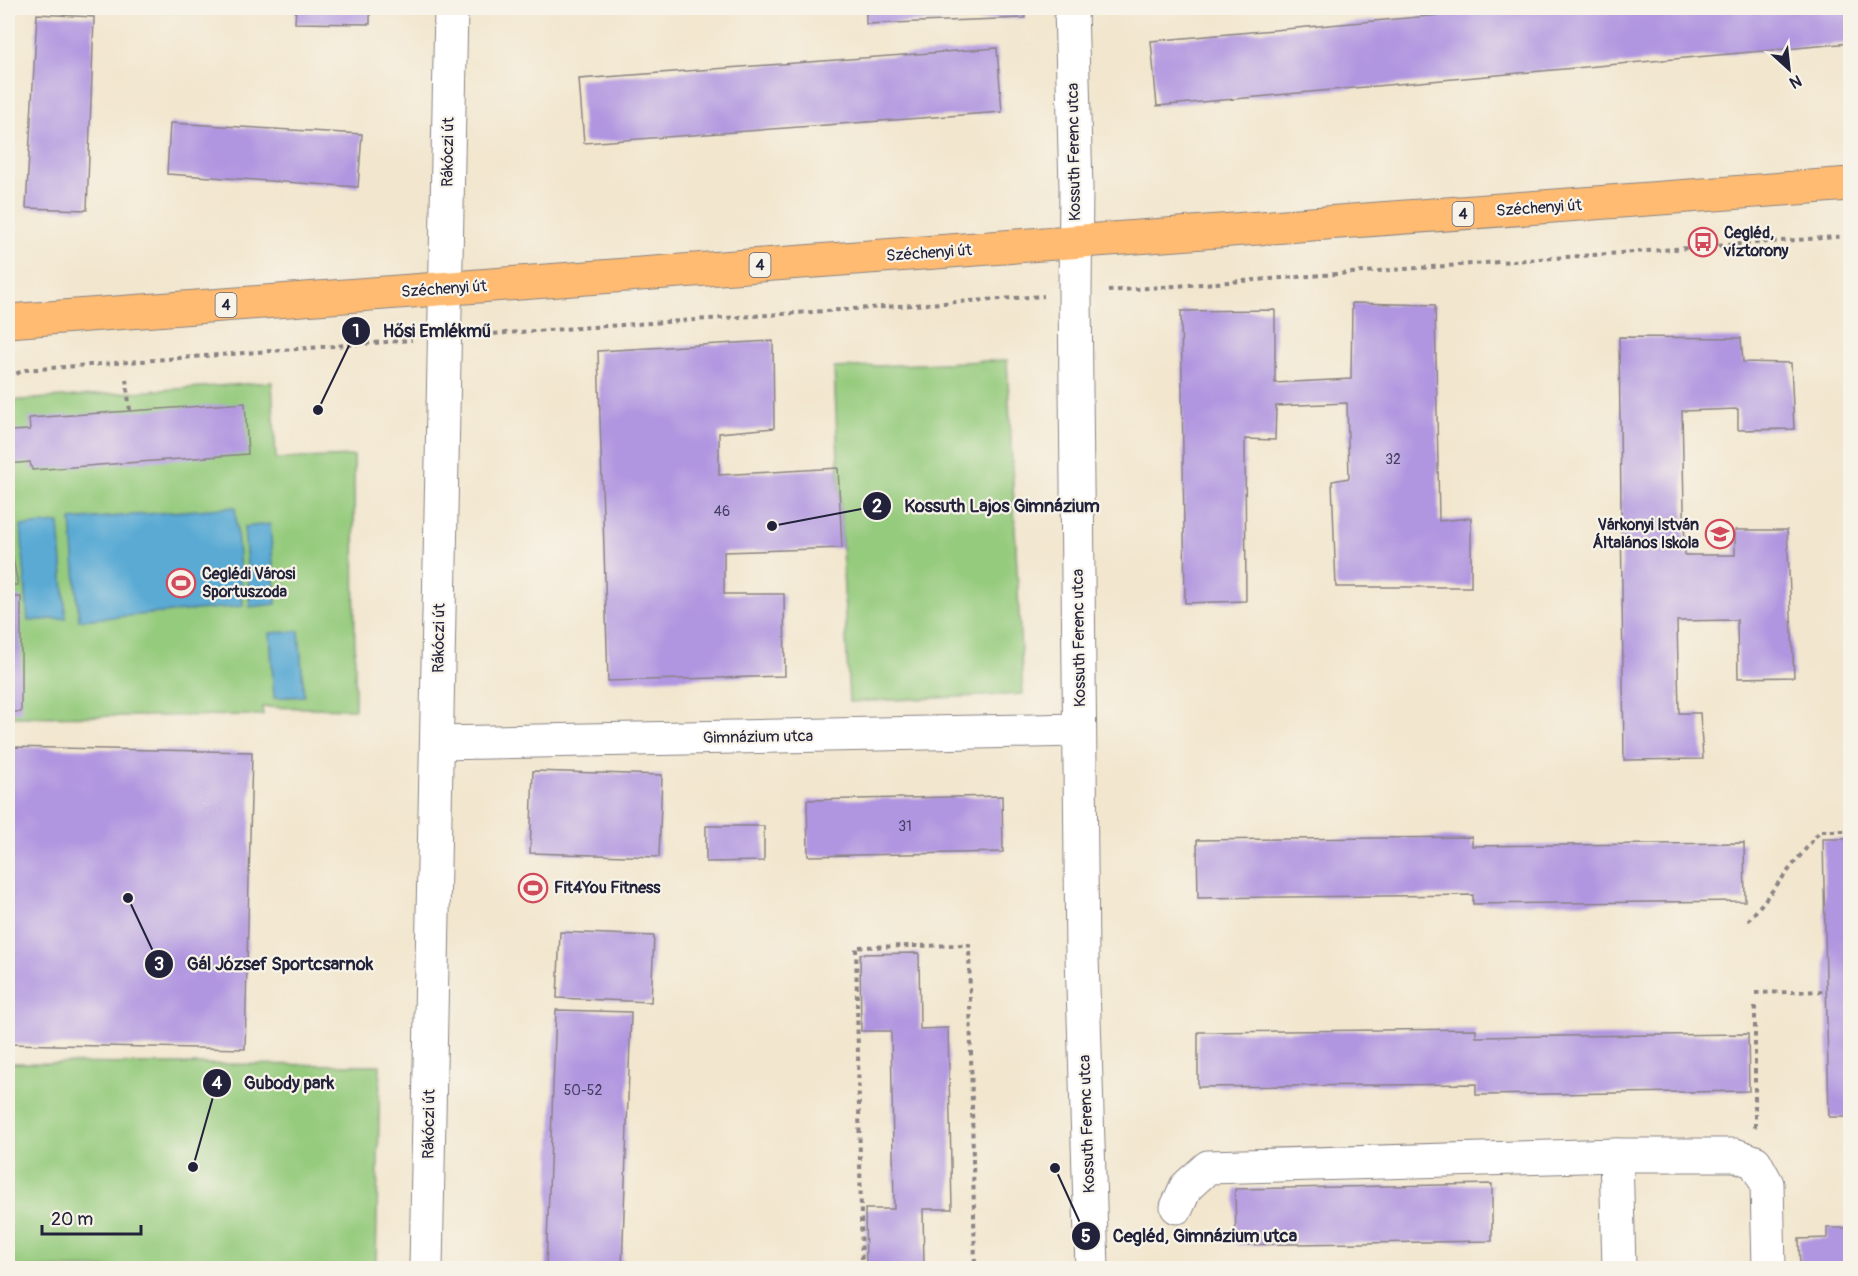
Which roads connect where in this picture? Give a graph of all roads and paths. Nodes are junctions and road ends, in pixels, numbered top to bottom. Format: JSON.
{"nodes":[{"id":1,"x":451,"y":8,"type":"edge"},
{"id":2,"x":1071,"y":8,"type":"edge"},
{"id":3,"x":1851,"y":184,"type":"edge"},
{"id":4,"x":1851,"y":236,"type":"edge"},
{"id":5,"x":1075,"y":242,"type":"junction"},
{"id":6,"x":445,"y":290,"type":"junction"},
{"id":7,"x":1075,"y":293,"type":"junction"},
{"id":8,"x":8,"y":321,"type":"edge"},
{"id":9,"x":445,"y":338,"type":"junction"},
{"id":10,"x":8,"y":377,"type":"edge"},
{"id":11,"x":126,"y":379,"type":"dead end"},
{"id":12,"x":130,"y":411,"type":"dead end"},
{"id":13,"x":1079,"y":730,"type":"junction"},
{"id":14,"x":437,"y":743,"type":"junction"},
{"id":15,"x":1851,"y":831,"type":"edge"},
{"id":16,"x":1748,"y":921,"type":"dead end"},
{"id":17,"x":1827,"y":991,"type":"dead end"},
{"id":18,"x":1755,"y":993,"type":"dead end"},
{"id":19,"x":1755,"y":1006,"type":"dead end"},
{"id":20,"x":1616,"y":1155,"type":"junction"},
{"id":21,"x":1755,"y":1162,"type":"junction"},
{"id":22,"x":1177,"y":1207,"type":"dead end"},
{"id":23,"x":426,"y":1269,"type":"edge"},
{"id":24,"x":862,"y":1269,"type":"edge"},
{"id":25,"x":975,"y":1269,"type":"edge"},
{"id":26,"x":1092,"y":1269,"type":"edge"},
{"id":27,"x":1619,"y":1269,"type":"edge"},
{"id":28,"x":1769,"y":1269,"type":"edge"}],
"edges":[{"from":1,"to":6,"type":"street","name":"Rákóczi út"},
{"from":2,"to":5,"type":"street","name":"Kossuth Ferenc utca"},
{"from":3,"to":5,"type":"main road","name":"Széchenyi út","number":"4"},
{"from":4,"to":7,"type":"path"},
{"from":5,"to":6,"type":"main road","name":"Széchenyi út","number":"4"},
{"from":5,"to":7,"type":"street","name":"Kossuth Ferenc utca"},
{"from":6,"to":8,"type":"main road","name":"Széchenyi út","number":"4"},
{"from":6,"to":9,"type":"street","name":"Rákóczi út"},
{"from":7,"to":9,"type":"path"},
{"from":7,"to":13,"type":"street","name":"Kossuth Ferenc utca"},
{"from":9,"to":10,"type":"path"},
{"from":9,"to":14,"type":"street","name":"Rákóczi út"},
{"from":11,"to":12,"type":"path"},
{"from":13,"to":14,"type":"street","name":"Gimnázium utca"},
{"from":13,"to":26,"type":"street","name":"Kossuth Ferenc utca"},
{"from":14,"to":23,"type":"street","name":"Rákóczi út"},
{"from":15,"to":16,"type":"path"},
{"from":17,"to":18,"type":"path"},
{"from":19,"to":21,"type":"path"},
{"from":20,"to":21,"type":"street"},
{"from":20,"to":22,"type":"street"},
{"from":20,"to":27,"type":"street"},
{"from":21,"to":28,"type":"street"},
{"from":24,"to":25,"type":"path"}]}
